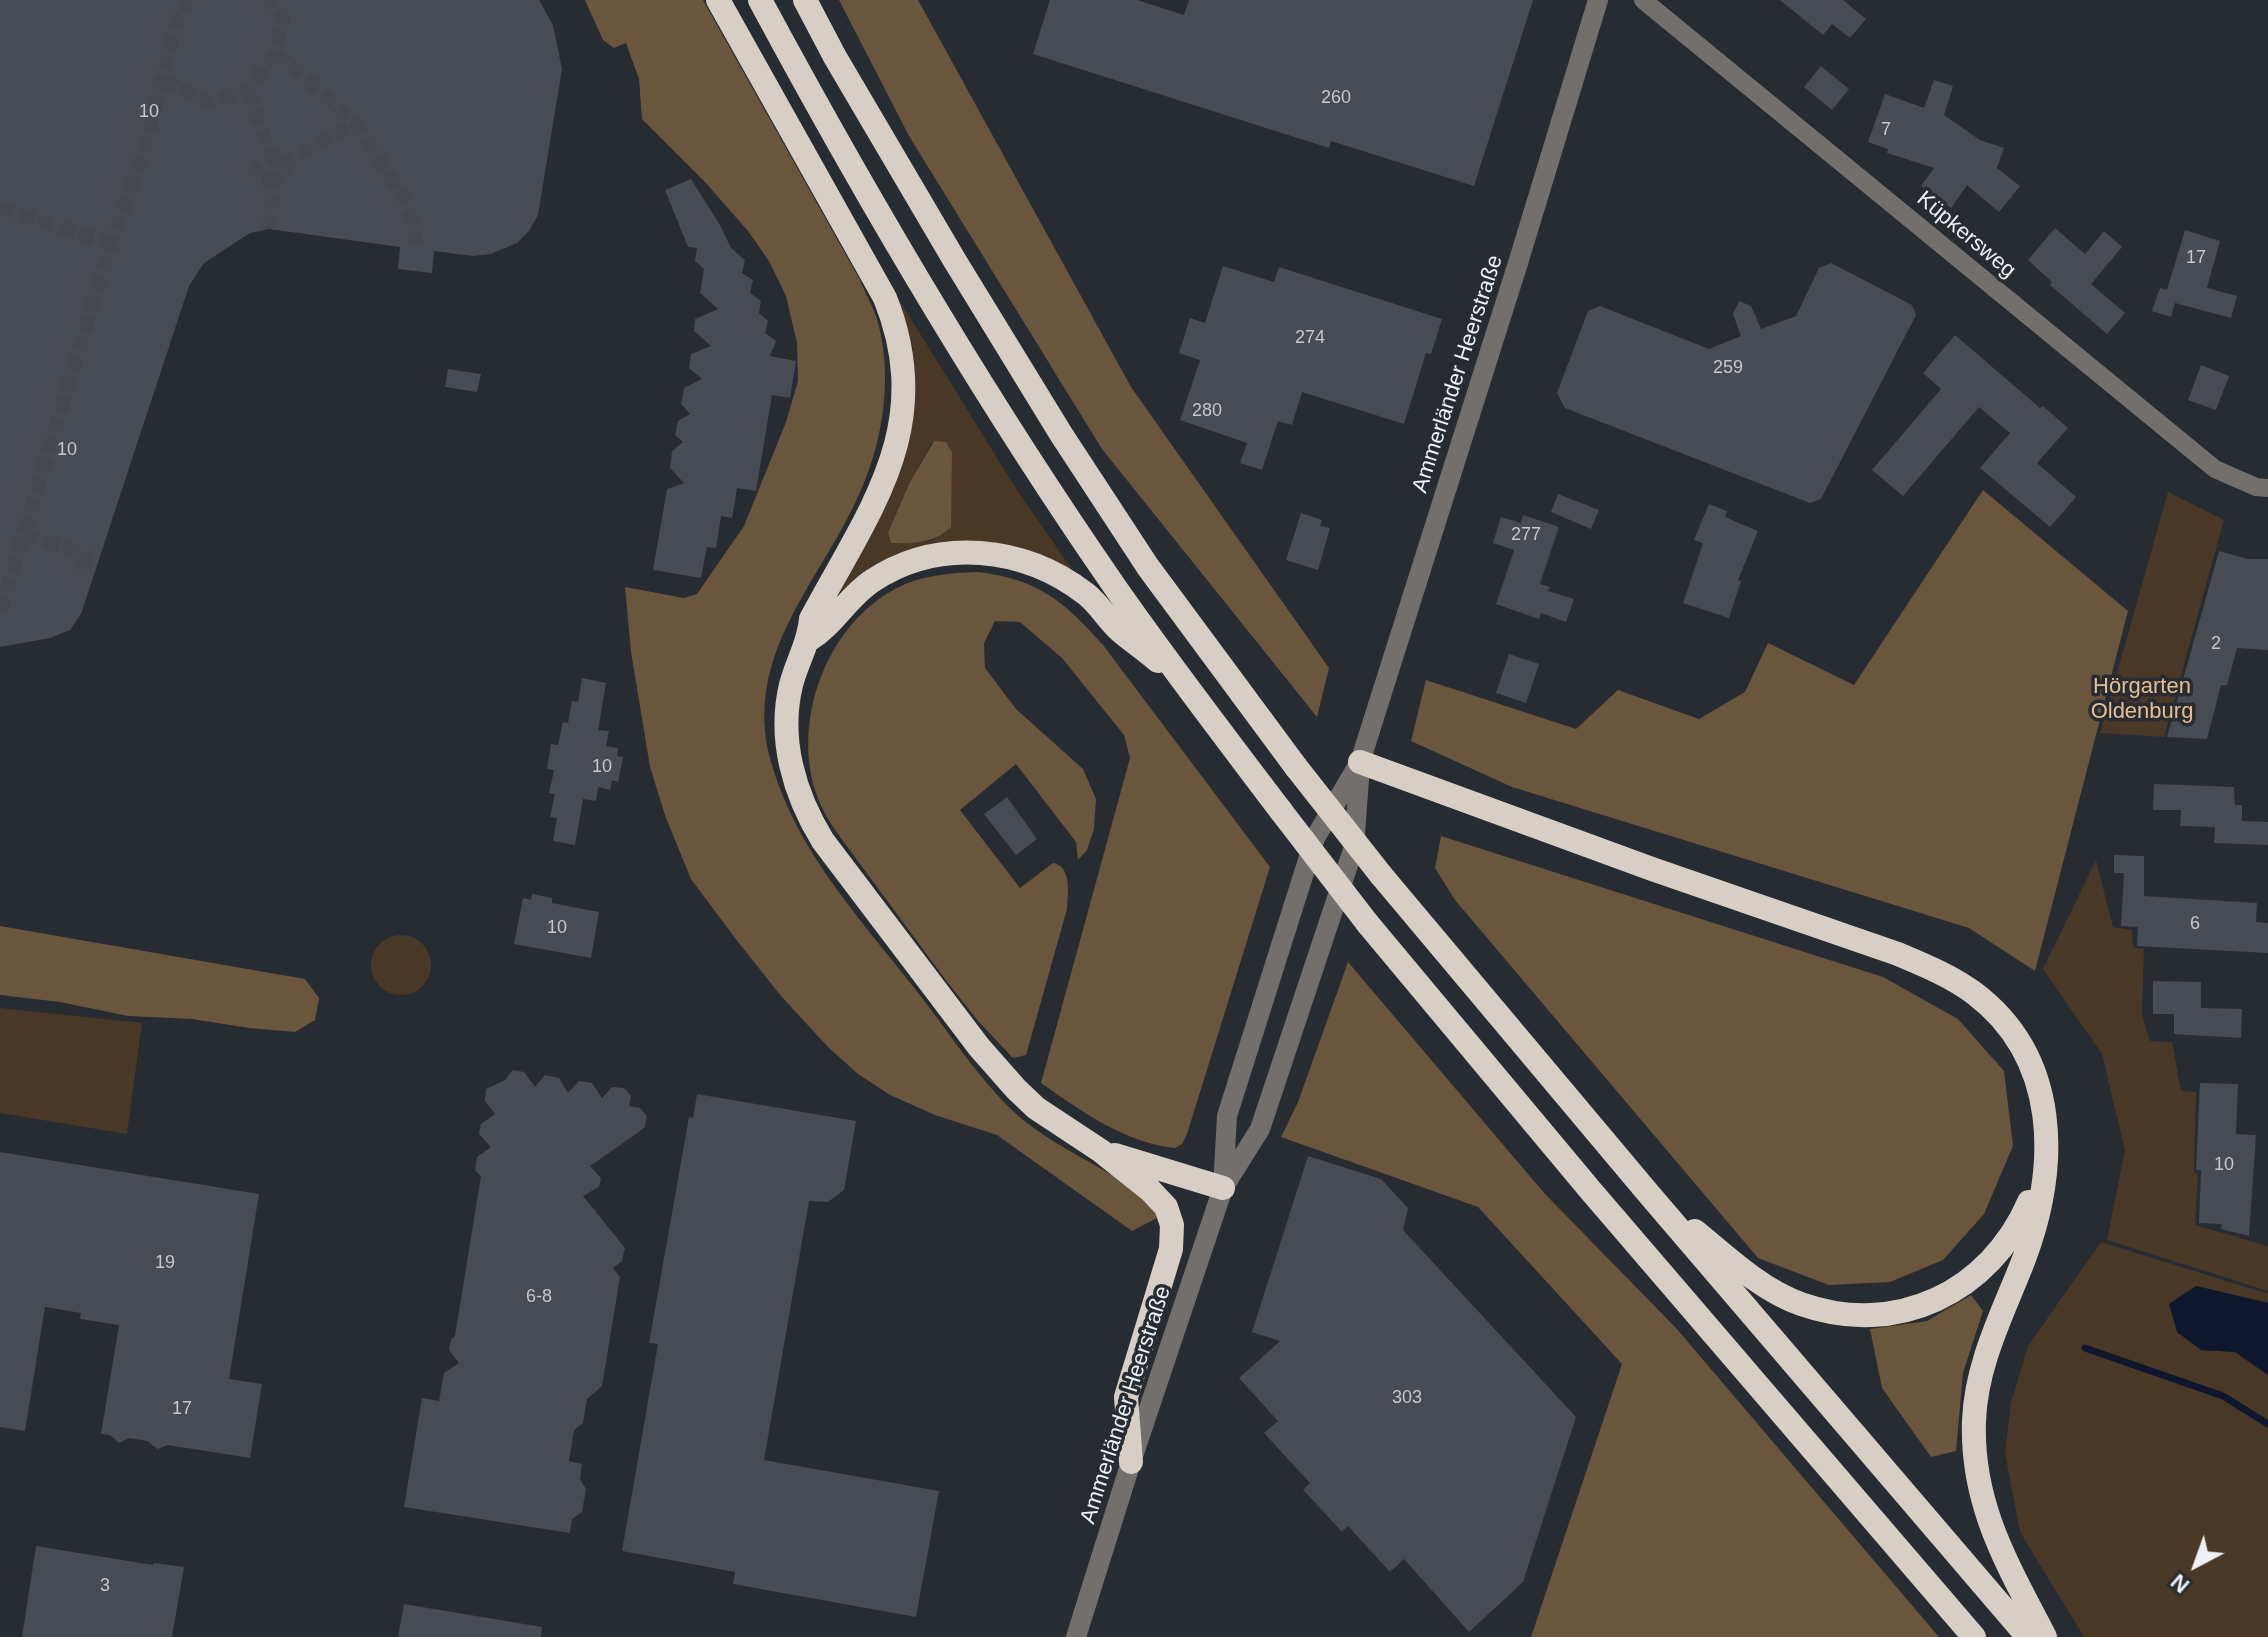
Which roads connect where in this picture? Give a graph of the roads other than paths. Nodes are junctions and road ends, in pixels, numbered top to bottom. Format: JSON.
{"nodes":[{"id":1,"x":718,"y":0,"type":"edge"},
{"id":2,"x":760,"y":0,"type":"edge"},
{"id":3,"x":805,"y":0,"type":"edge"},
{"id":4,"x":1598,"y":0,"type":"edge"},
{"id":5,"x":1643,"y":0,"type":"edge"},
{"id":6,"x":2268,"y":488,"type":"edge"},
{"id":7,"x":810,"y":639,"type":"junction"},
{"id":8,"x":1182,"y":680,"type":"junction"},
{"id":9,"x":1360,"y":762,"type":"junction"},
{"id":10,"x":2047,"y":1150,"type":"junction"},
{"id":11,"x":1101,"y":1151,"type":"junction"},
{"id":12,"x":1223,"y":1188,"type":"junction"},
{"id":13,"x":1648,"y":1193,"type":"junction"},
{"id":14,"x":1131,"y":1462,"type":"junction"},
{"id":15,"x":1076,"y":1637,"type":"edge"},
{"id":16,"x":1974,"y":1637,"type":"edge"},
{"id":17,"x":2028,"y":1637,"type":"edge"},
{"id":18,"x":2045,"y":1637,"type":"edge"}],
"edges":[{"from":1,"to":7,"type":"highway"},
{"from":2,"to":8,"type":"highway"},
{"from":3,"to":13,"type":"highway","bridge":true},
{"from":4,"to":9,"type":"street","name":"Ammerländer Heerstraße"},
{"from":5,"to":6,"type":"street","name":"Küpkersweg"},
{"from":7,"to":8,"type":"highway"},
{"from":7,"to":11,"type":"highway"},
{"from":8,"to":16,"type":"highway","bridge":true},
{"from":9,"to":10,"type":"highway"},
{"from":9,"to":12,"type":"street","name":"Ammerländer Heerstraße"},
{"from":9,"to":12,"type":"street","name":"Ammerländer Heerstraße"},
{"from":10,"to":13,"type":"highway"},
{"from":10,"to":18,"type":"highway"},
{"from":11,"to":12,"type":"highway"},
{"from":11,"to":14,"type":"highway"},
{"from":12,"to":14,"type":"street","name":"Ammerländer Heerstraße"},
{"from":13,"to":17,"type":"highway"},
{"from":14,"to":15,"type":"street","name":"Ammerländer Heerstraße"}]}
